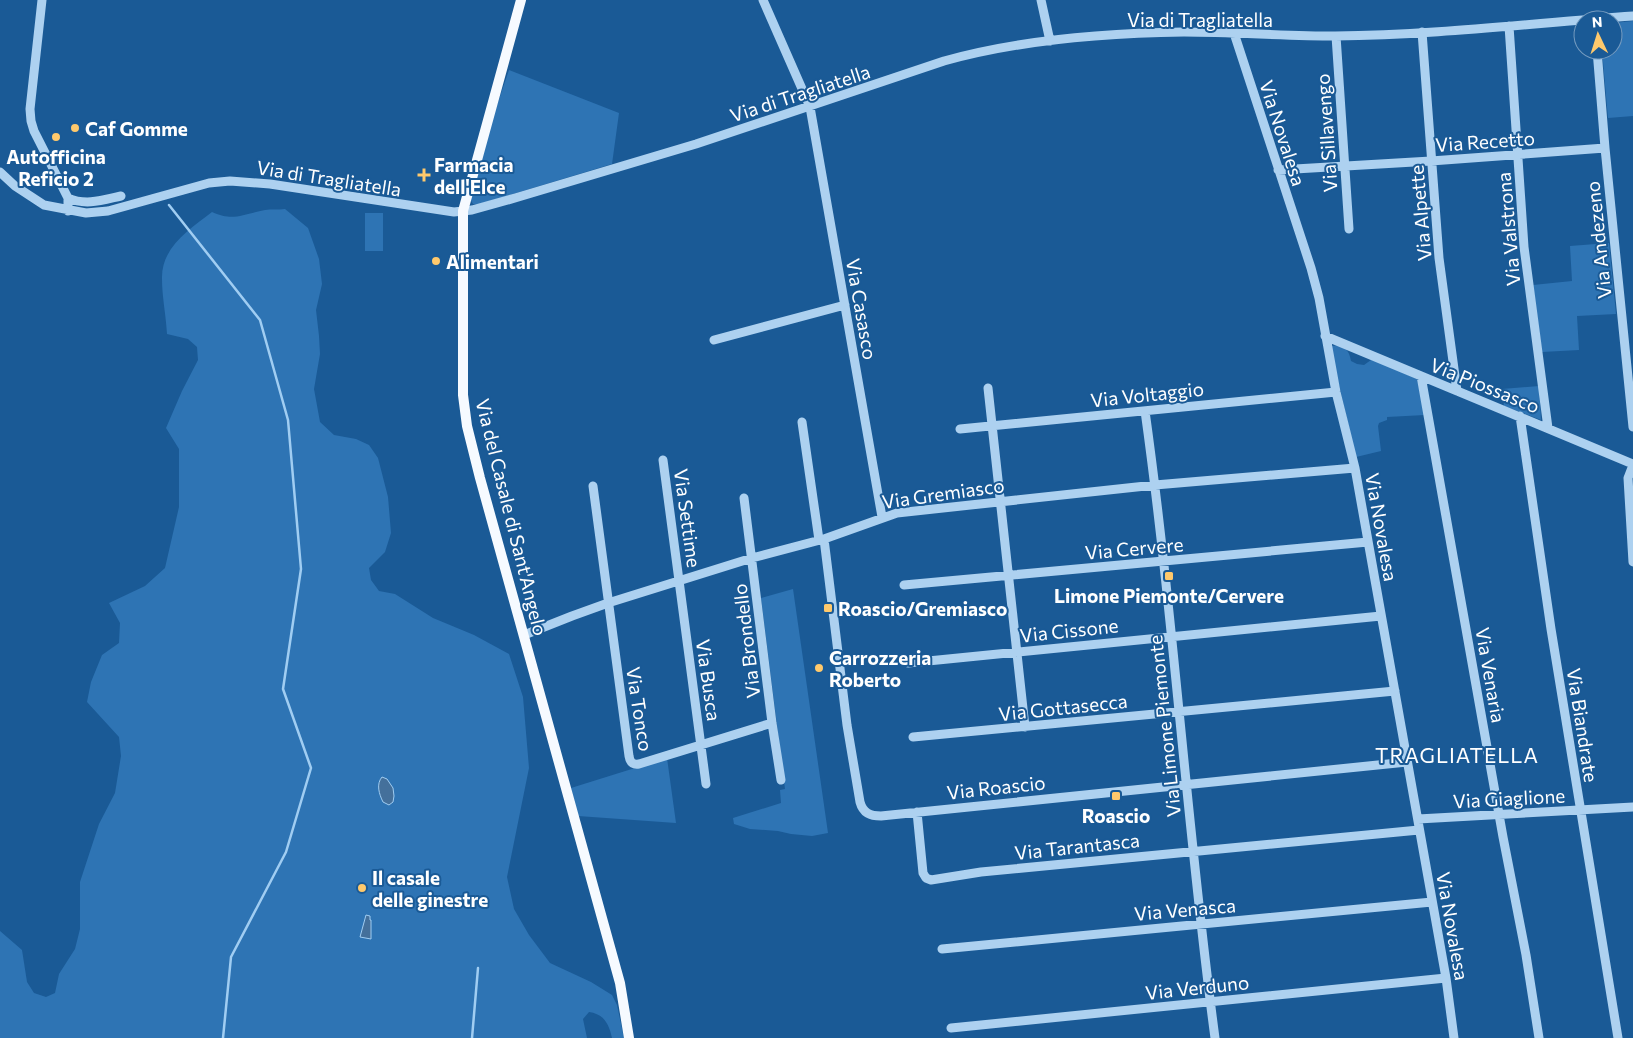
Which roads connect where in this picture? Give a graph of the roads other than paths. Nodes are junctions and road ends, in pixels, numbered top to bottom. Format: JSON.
{"nodes":[{"id":1,"x":42,"y":0,"type":"edge"},
{"id":2,"x":521,"y":0,"type":"edge"},
{"id":3,"x":763,"y":0,"type":"edge"},
{"id":4,"x":1041,"y":0,"type":"edge"},
{"id":5,"x":1573,"y":21,"type":"edge"},
{"id":6,"x":1509,"y":26,"type":"junction"},
{"id":7,"x":1422,"y":32,"type":"junction"},
{"id":8,"x":1234,"y":33,"type":"junction"},
{"id":9,"x":1336,"y":36,"type":"junction"},
{"id":10,"x":1050,"y":42,"type":"junction"},
{"id":11,"x":1598,"y":60,"type":"edge"},
{"id":12,"x":810,"y":107,"type":"junction"},
{"id":13,"x":1605,"y":148,"type":"junction"},
{"id":14,"x":1518,"y":155,"type":"junction"},
{"id":15,"x":1431,"y":161,"type":"junction"},
{"id":16,"x":1344,"y":166,"type":"junction"},
{"id":17,"x":1278,"y":170,"type":"junction"},
{"id":18,"x":0,"y":172,"type":"edge"},
{"id":19,"x":121,"y":196,"type":"dead end"},
{"id":20,"x":68,"y":198,"type":"junction"},
{"id":21,"x":68,"y":211,"type":"junction"},
{"id":22,"x":463,"y":211,"type":"junction"},
{"id":23,"x":1350,"y":229,"type":"dead end"},
{"id":24,"x":845,"y":305,"type":"junction"},
{"id":25,"x":1325,"y":336,"type":"junction"},
{"id":26,"x":714,"y":340,"type":"dead end"},
{"id":27,"x":1421,"y":376,"type":"junction"},
{"id":28,"x":988,"y":388,"type":"dead end"},
{"id":29,"x":1457,"y":391,"type":"junction"},
{"id":30,"x":1336,"y":392,"type":"junction"},
{"id":31,"x":1145,"y":411,"type":"junction"},
{"id":32,"x":1520,"y":416,"type":"junction"},
{"id":33,"x":802,"y":422,"type":"dead end"},
{"id":34,"x":993,"y":426,"type":"junction"},
{"id":35,"x":1633,"y":427,"type":"edge"},
{"id":36,"x":1548,"y":428,"type":"junction"},
{"id":37,"x":960,"y":429,"type":"dead end"},
{"id":38,"x":663,"y":460,"type":"dead end"},
{"id":39,"x":1633,"y":464,"type":"edge"},
{"id":40,"x":1354,"y":468,"type":"junction"},
{"id":41,"x":594,"y":486,"type":"dead end"},
{"id":42,"x":1155,"y":486,"type":"junction"},
{"id":43,"x":744,"y":498,"type":"dead end"},
{"id":44,"x":1001,"y":500,"type":"junction"},
{"id":45,"x":882,"y":517,"type":"junction"},
{"id":46,"x":821,"y":539,"type":"junction"},
{"id":47,"x":1368,"y":542,"type":"junction"},
{"id":48,"x":752,"y":558,"type":"junction"},
{"id":49,"x":1164,"y":562,"type":"junction"},
{"id":50,"x":1633,"y":562,"type":"edge"},
{"id":51,"x":1010,"y":576,"type":"junction"},
{"id":52,"x":680,"y":581,"type":"junction"},
{"id":53,"x":904,"y":585,"type":"dead end"},
{"id":54,"x":608,"y":603,"type":"junction"},
{"id":55,"x":1381,"y":616,"type":"junction"},
{"id":56,"x":524,"y":635,"type":"junction"},
{"id":57,"x":1172,"y":636,"type":"junction"},
{"id":58,"x":1017,"y":651,"type":"junction"},
{"id":59,"x":908,"y":663,"type":"dead end"},
{"id":60,"x":1395,"y":691,"type":"junction"},
{"id":61,"x":1178,"y":712,"type":"junction"},
{"id":62,"x":772,"y":723,"type":"junction"},
{"id":63,"x":1025,"y":727,"type":"junction"},
{"id":64,"x":913,"y":737,"type":"dead end"},
{"id":65,"x":702,"y":745,"type":"junction"},
{"id":66,"x":1407,"y":762,"type":"junction"},
{"id":67,"x":780,"y":780,"type":"dead end"},
{"id":68,"x":706,"y":784,"type":"dead end"},
{"id":69,"x":1186,"y":784,"type":"junction"},
{"id":70,"x":1633,"y":807,"type":"edge"},
{"id":71,"x":1581,"y":810,"type":"junction"},
{"id":72,"x":917,"y":812,"type":"junction"},
{"id":73,"x":1499,"y":815,"type":"junction"},
{"id":74,"x":1418,"y":818,"type":"junction"},
{"id":75,"x":1419,"y":830,"type":"junction"},
{"id":76,"x":1194,"y":851,"type":"junction"},
{"id":77,"x":1432,"y":902,"type":"junction"},
{"id":78,"x":1202,"y":923,"type":"junction"},
{"id":79,"x":942,"y":949,"type":"dead end"},
{"id":80,"x":1446,"y":978,"type":"junction"},
{"id":81,"x":1210,"y":1002,"type":"junction"},
{"id":82,"x":951,"y":1028,"type":"dead end"},
{"id":83,"x":629,"y":1038,"type":"edge"},
{"id":84,"x":1215,"y":1038,"type":"edge"},
{"id":85,"x":1454,"y":1038,"type":"edge"},
{"id":86,"x":1539,"y":1038,"type":"edge"},
{"id":87,"x":1618,"y":1038,"type":"edge"}],
"edges":[{"from":1,"to":20,"type":"street"},
{"from":2,"to":22,"type":"main road","name":"Via del Casale di Sant'Angelo"},
{"from":3,"to":12,"type":"street","name":"Via Casasco"},
{"from":4,"to":10,"type":"street"},
{"from":5,"to":6,"type":"street","name":"Via di Tragliatella"},
{"from":6,"to":7,"type":"street","name":"Via di Tragliatella"},
{"from":6,"to":14,"type":"street","name":"Via Valstrona"},
{"from":7,"to":9,"type":"street","name":"Via di Tragliatella"},
{"from":7,"to":15,"type":"street","name":"Via Alpette"},
{"from":8,"to":9,"type":"street","name":"Via di Tragliatella"},
{"from":8,"to":10,"type":"street","name":"Via di Tragliatella"},
{"from":8,"to":17,"type":"street","name":"Via Novalesa"},
{"from":9,"to":16,"type":"street","name":"Via Sillavengo"},
{"from":10,"to":12,"type":"street","name":"Via di Tragliatella"},
{"from":11,"to":13,"type":"street","name":"Via Andezeno"},
{"from":12,"to":22,"type":"street","name":"Via di Tragliatella"},
{"from":12,"to":24,"type":"street","name":"Via Casasco"},
{"from":13,"to":14,"type":"street","name":"Via Recetto"},
{"from":13,"to":35,"type":"street","name":"Via Andezeno"},
{"from":14,"to":15,"type":"street","name":"Via Recetto"},
{"from":14,"to":36,"type":"street","name":"Via Valstrona"},
{"from":15,"to":16,"type":"street","name":"Via Recetto"},
{"from":15,"to":29,"type":"street","name":"Via Alpette"},
{"from":16,"to":17,"type":"street","name":"Via Recetto"},
{"from":16,"to":23,"type":"street","name":"Via Sillavengo"},
{"from":17,"to":25,"type":"street","name":"Via Novalesa"},
{"from":18,"to":21,"type":"street","name":"Via di Tragliatella"},
{"from":19,"to":20,"type":"street"},
{"from":20,"to":21,"type":"street"},
{"from":21,"to":22,"type":"street","name":"Via di Tragliatella"},
{"from":22,"to":56,"type":"main road","name":"Via del Casale di Sant'Angelo"},
{"from":24,"to":26,"type":"street"},
{"from":24,"to":45,"type":"street","name":"Via Casasco"},
{"from":25,"to":27,"type":"street","name":"Via Piossasco"},
{"from":25,"to":30,"type":"street","name":"Via Novalesa"},
{"from":27,"to":29,"type":"street","name":"Via Piossasco"},
{"from":27,"to":73,"type":"street","name":"Via Venaria"},
{"from":28,"to":34,"type":"street"},
{"from":29,"to":32,"type":"street","name":"Via Piossasco"},
{"from":30,"to":31,"type":"street","name":"Via Voltaggio"},
{"from":30,"to":40,"type":"street","name":"Via Novalesa"},
{"from":31,"to":34,"type":"street","name":"Via Voltaggio"},
{"from":31,"to":42,"type":"street","name":"Via Limone Piemonte"},
{"from":32,"to":36,"type":"street","name":"Via Piossasco"},
{"from":32,"to":71,"type":"street","name":"Via Biandrate"},
{"from":33,"to":46,"type":"street","name":"Via Roascio"},
{"from":34,"to":37,"type":"street","name":"Via Voltaggio"},
{"from":34,"to":44,"type":"street"},
{"from":36,"to":39,"type":"street","name":"Via Piossasco"},
{"from":38,"to":52,"type":"street","name":"Via Settime"},
{"from":39,"to":50,"type":"street"},
{"from":40,"to":42,"type":"street","name":"Via Gremiasco"},
{"from":40,"to":47,"type":"street","name":"Via Novalesa"},
{"from":41,"to":54,"type":"street"},
{"from":42,"to":44,"type":"street","name":"Via Gremiasco"},
{"from":42,"to":49,"type":"street","name":"Via Limone Piemonte"},
{"from":43,"to":48,"type":"street","name":"Via Brondello"},
{"from":44,"to":45,"type":"street","name":"Via Gremiasco"},
{"from":44,"to":51,"type":"street"},
{"from":45,"to":46,"type":"street","name":"Via Gremiasco"},
{"from":46,"to":48,"type":"street","name":"Via Gremiasco"},
{"from":46,"to":72,"type":"street","name":"Via Roascio"},
{"from":47,"to":49,"type":"street","name":"Via Cervere"},
{"from":47,"to":55,"type":"street","name":"Via Novalesa"},
{"from":48,"to":52,"type":"street","name":"Via Gremiasco"},
{"from":48,"to":62,"type":"street","name":"Via Brondello"},
{"from":49,"to":51,"type":"street","name":"Via Cervere"},
{"from":49,"to":57,"type":"street","name":"Via Limone Piemonte"},
{"from":51,"to":53,"type":"street","name":"Via Cervere"},
{"from":51,"to":58,"type":"street"},
{"from":52,"to":54,"type":"street","name":"Via Gremiasco"},
{"from":52,"to":65,"type":"street","name":"Via Busca"},
{"from":54,"to":56,"type":"street","name":"Via Gremiasco"},
{"from":54,"to":65,"type":"street","name":"Via Tonco"},
{"from":55,"to":57,"type":"street","name":"Via Cissone"},
{"from":55,"to":60,"type":"street","name":"Via Novalesa"},
{"from":56,"to":83,"type":"main road","name":"Via del Casale di Sant'Angelo"},
{"from":57,"to":58,"type":"street","name":"Via Cissone"},
{"from":57,"to":61,"type":"street","name":"Via Limone Piemonte"},
{"from":58,"to":59,"type":"street","name":"Via Cissone"},
{"from":58,"to":63,"type":"street"},
{"from":60,"to":61,"type":"street","name":"Via Gottasecca"},
{"from":60,"to":66,"type":"street","name":"Via Novalesa"},
{"from":61,"to":63,"type":"street","name":"Via Gottasecca"},
{"from":61,"to":69,"type":"street","name":"Via Limone Piemonte"},
{"from":62,"to":65,"type":"street","name":"Via Tonco"},
{"from":62,"to":67,"type":"street","name":"Via Brondello"},
{"from":63,"to":64,"type":"street","name":"Via Gottasecca"},
{"from":65,"to":68,"type":"street","name":"Via Busca"},
{"from":66,"to":69,"type":"street","name":"Via Roascio"},
{"from":66,"to":74,"type":"street","name":"Via Novalesa"},
{"from":69,"to":72,"type":"street","name":"Via Roascio"},
{"from":69,"to":76,"type":"street","name":"Via Limone Piemonte"},
{"from":70,"to":71,"type":"street","name":"Via Giaglione"},
{"from":71,"to":73,"type":"street","name":"Via Giaglione"},
{"from":71,"to":87,"type":"street","name":"Via Biandrate"},
{"from":72,"to":76,"type":"street","name":"Via Tarantasca"},
{"from":73,"to":74,"type":"street","name":"Via Giaglione"},
{"from":73,"to":86,"type":"street","name":"Via Venaria"},
{"from":74,"to":75,"type":"street","name":"Via Novalesa"},
{"from":75,"to":76,"type":"street","name":"Via Tarantasca"},
{"from":75,"to":77,"type":"street","name":"Via Novalesa"},
{"from":76,"to":78,"type":"street","name":"Via Limone Piemonte"},
{"from":77,"to":78,"type":"street","name":"Via Venasca"},
{"from":77,"to":80,"type":"street","name":"Via Novalesa"},
{"from":78,"to":79,"type":"street","name":"Via Venasca"},
{"from":78,"to":81,"type":"street","name":"Via Limone Piemonte"},
{"from":80,"to":81,"type":"street","name":"Via Verduno"},
{"from":80,"to":85,"type":"street","name":"Via Novalesa"},
{"from":81,"to":82,"type":"street","name":"Via Verduno"},
{"from":81,"to":84,"type":"street","name":"Via Limone Piemonte"}]}
